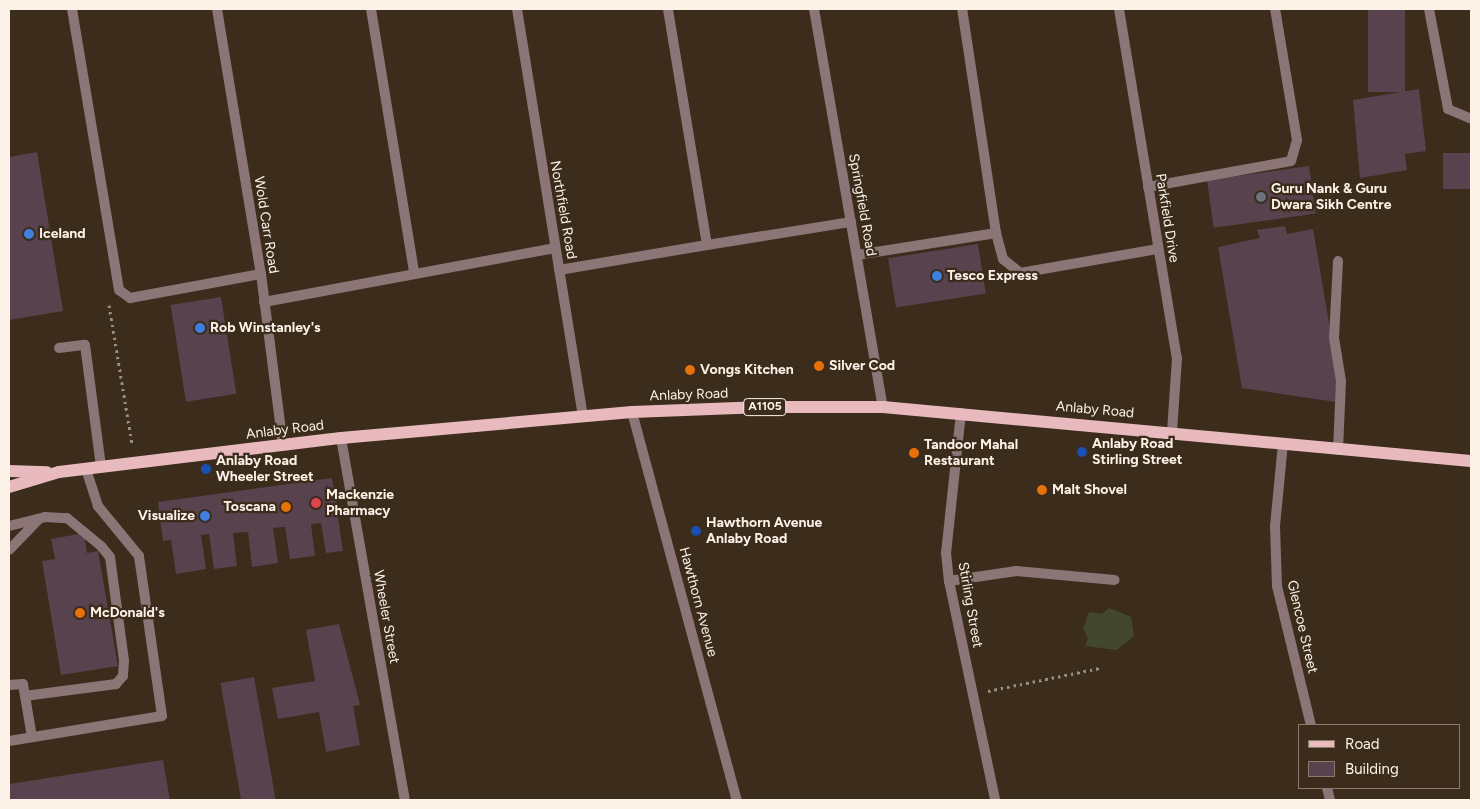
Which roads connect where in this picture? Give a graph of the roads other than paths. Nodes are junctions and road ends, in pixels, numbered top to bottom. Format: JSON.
{"nodes":[{"id":1,"x":72,"y":9,"type":"edge"},
{"id":2,"x":217,"y":9,"type":"edge"},
{"id":3,"x":371,"y":9,"type":"edge"},
{"id":4,"x":517,"y":9,"type":"edge"},
{"id":5,"x":668,"y":9,"type":"edge"},
{"id":6,"x":814,"y":9,"type":"edge"},
{"id":7,"x":962,"y":9,"type":"edge"},
{"id":8,"x":1119,"y":9,"type":"edge"},
{"id":9,"x":1275,"y":9,"type":"edge"},
{"id":10,"x":1429,"y":9,"type":"edge"},
{"id":11,"x":1471,"y":119,"type":"edge"},
{"id":12,"x":1148,"y":187,"type":"junction"},
{"id":13,"x":851,"y":222,"type":"junction"},
{"id":14,"x":996,"y":234,"type":"junction"},
{"id":15,"x":707,"y":245,"type":"junction"},
{"id":16,"x":554,"y":248,"type":"junction"},
{"id":17,"x":1158,"y":249,"type":"junction"},
{"id":18,"x":857,"y":255,"type":"junction"},
{"id":19,"x":1338,"y":261,"type":"dead end"},
{"id":20,"x":559,"y":270,"type":"junction"},
{"id":21,"x":414,"y":272,"type":"junction"},
{"id":22,"x":261,"y":274,"type":"junction"},
{"id":23,"x":264,"y":302,"type":"junction"},
{"id":24,"x":59,"y":348,"type":"dead end"},
{"id":25,"x":883,"y":407,"type":"junction"},
{"id":26,"x":632,"y":412,"type":"junction"},
{"id":27,"x":961,"y":413,"type":"junction"},
{"id":28,"x":583,"y":416,"type":"junction"},
{"id":29,"x":1172,"y":431,"type":"junction"},
{"id":30,"x":341,"y":438,"type":"junction"},
{"id":31,"x":1283,"y":443,"type":"junction"},
{"id":32,"x":283,"y":446,"type":"junction"},
{"id":33,"x":1338,"y":450,"type":"junction"},
{"id":34,"x":1471,"y":461,"type":"edge"},
{"id":35,"x":101,"y":466,"type":"junction"},
{"id":36,"x":86,"y":468,"type":"junction"},
{"id":37,"x":9,"y":471,"type":"edge"},
{"id":38,"x":59,"y":472,"type":"junction"},
{"id":39,"x":9,"y":486,"type":"edge"},
{"id":40,"x":39,"y":519,"type":"junction"},
{"id":41,"x":9,"y":526,"type":"edge"},
{"id":42,"x":9,"y":550,"type":"edge"},
{"id":43,"x":1115,"y":580,"type":"dead end"},
{"id":44,"x":949,"y":581,"type":"junction"},
{"id":45,"x":9,"y":685,"type":"edge"},
{"id":46,"x":25,"y":696,"type":"junction"},
{"id":47,"x":1311,"y":724,"type":"edge"},
{"id":48,"x":32,"y":737,"type":"junction"},
{"id":49,"x":9,"y":740,"type":"edge"},
{"id":50,"x":405,"y":800,"type":"edge"},
{"id":51,"x":737,"y":800,"type":"edge"},
{"id":52,"x":995,"y":800,"type":"edge"}],
"edges":[{"from":1,"to":22,"type":"street"},
{"from":2,"to":22,"type":"street","name":"Wold Carr Road"},
{"from":3,"to":21,"type":"street"},
{"from":4,"to":16,"type":"street","name":"Northfield Road"},
{"from":5,"to":15,"type":"street"},
{"from":6,"to":13,"type":"street","name":"Springfield Road"},
{"from":7,"to":14,"type":"street"},
{"from":8,"to":12,"type":"street","name":"Parkfield Drive"},
{"from":9,"to":12,"type":"street"},
{"from":10,"to":11,"type":"street"},
{"from":12,"to":17,"type":"street","name":"Parkfield Drive"},
{"from":13,"to":15,"type":"street"},
{"from":13,"to":18,"type":"street","name":"Springfield Road"},
{"from":14,"to":17,"type":"street"},
{"from":14,"to":18,"type":"street"},
{"from":15,"to":20,"type":"street"},
{"from":16,"to":20,"type":"street","name":"Northfield Road"},
{"from":16,"to":21,"type":"street"},
{"from":17,"to":29,"type":"street","name":"Parkfield Drive"},
{"from":18,"to":25,"type":"street","name":"Springfield Road"},
{"from":19,"to":33,"type":"street"},
{"from":20,"to":28,"type":"street","name":"Northfield Road"},
{"from":21,"to":23,"type":"street"},
{"from":22,"to":23,"type":"street","name":"Wold Carr Road"},
{"from":23,"to":32,"type":"street","name":"Wold Carr Road"},
{"from":24,"to":35,"type":"street"},
{"from":25,"to":26,"type":"main road","name":"Anlaby Road","number":"A1105"},
{"from":25,"to":27,"type":"main road","name":"Anlaby Road","number":"A1105"},
{"from":26,"to":28,"type":"main road","name":"Anlaby Road","number":"A1105"},
{"from":26,"to":51,"type":"street","name":"Hawthorn Avenue"},
{"from":27,"to":29,"type":"main road","name":"Anlaby Road","number":"A1105"},
{"from":27,"to":44,"type":"street","name":"Stirling Street"},
{"from":28,"to":30,"type":"main road","name":"Anlaby Road","number":"A1105"},
{"from":29,"to":31,"type":"main road","name":"Anlaby Road","number":"A1105"},
{"from":30,"to":32,"type":"main road","name":"Anlaby Road","number":"A1105"},
{"from":30,"to":50,"type":"street","name":"Wheeler Street"},
{"from":31,"to":33,"type":"main road","name":"Anlaby Road","number":"A1105"},
{"from":31,"to":47,"type":"street","name":"Glencoe Street"},
{"from":32,"to":35,"type":"main road","name":"Anlaby Road","number":"A1105"},
{"from":33,"to":34,"type":"main road","name":"Anlaby Road","number":"A1105"},
{"from":35,"to":36,"type":"main road","name":"Anlaby Road","number":"A1105"},
{"from":36,"to":38,"type":"main road","name":"Anlaby Road","number":"A1105"},
{"from":36,"to":48,"type":"street"},
{"from":37,"to":38,"type":"main road","name":"Anlaby Road","number":"A1105"},
{"from":38,"to":39,"type":"main road","name":"Anlaby Road","number":"A1105"},
{"from":40,"to":41,"type":"street"},
{"from":40,"to":42,"type":"street"},
{"from":40,"to":46,"type":"street"},
{"from":43,"to":44,"type":"street"},
{"from":44,"to":52,"type":"street","name":"Stirling Street"},
{"from":45,"to":46,"type":"street"},
{"from":46,"to":48,"type":"street"},
{"from":48,"to":49,"type":"street"}]}
